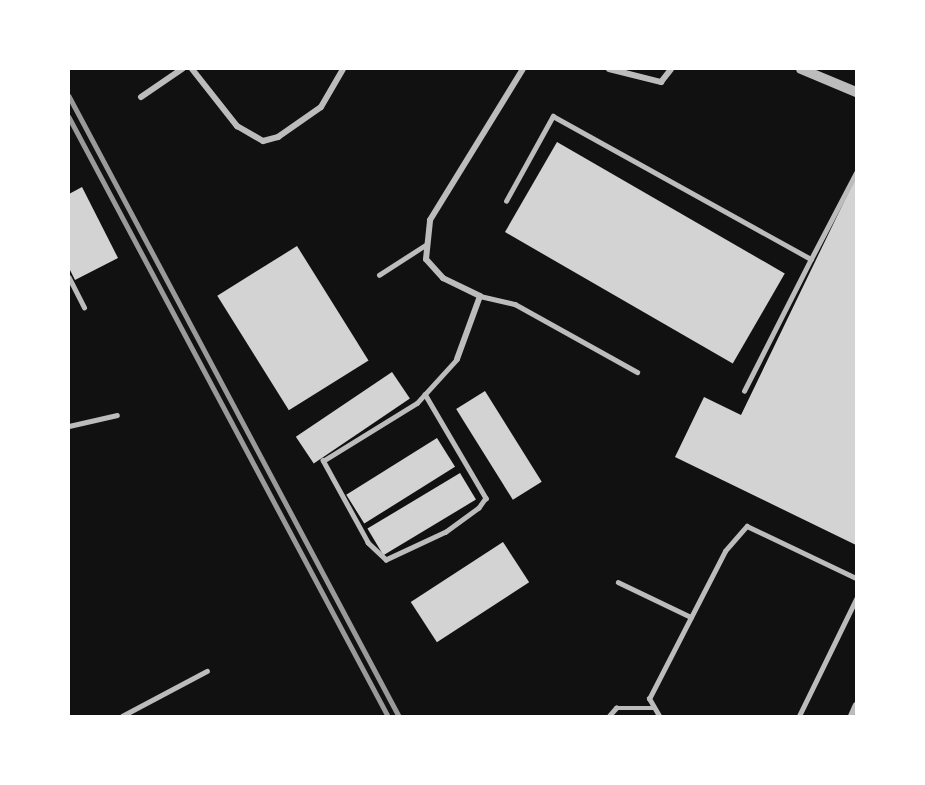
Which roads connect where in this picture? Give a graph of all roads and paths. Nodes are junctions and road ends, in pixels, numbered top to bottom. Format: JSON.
{"nodes":[{"id":1,"x":182,"y":69,"type":"edge"},
{"id":2,"x":192,"y":69,"type":"edge"},
{"id":3,"x":343,"y":69,"type":"edge"},
{"id":4,"x":523,"y":69,"type":"edge"},
{"id":5,"x":609,"y":69,"type":"edge"},
{"id":6,"x":671,"y":69,"type":"edge"},
{"id":7,"x":801,"y":69,"type":"edge"},
{"id":8,"x":856,"y":92,"type":"edge"},
{"id":9,"x":141,"y":97,"type":"dead end"},
{"id":10,"x":856,"y":173,"type":"edge"},
{"id":11,"x":506,"y":201,"type":"dead end"},
{"id":12,"x":428,"y":244,"type":"junction"},
{"id":13,"x":810,"y":259,"type":"junction"},
{"id":14,"x":379,"y":275,"type":"dead end"},
{"id":15,"x":69,"y":277,"type":"edge"},
{"id":16,"x":480,"y":296,"type":"junction"},
{"id":17,"x":84,"y":307,"type":"dead end"},
{"id":18,"x":457,"y":359,"type":"joint"},
{"id":19,"x":637,"y":372,"type":"dead end"},
{"id":20,"x":744,"y":391,"type":"dead end"},
{"id":21,"x":425,"y":394,"type":"junction"},
{"id":22,"x":117,"y":415,"type":"dead end"},
{"id":23,"x":69,"y":426,"type":"edge"},
{"id":24,"x":856,"y":578,"type":"edge"},
{"id":25,"x":618,"y":582,"type":"dead end"},
{"id":26,"x":856,"y":599,"type":"edge"},
{"id":27,"x":691,"y":617,"type":"junction"},
{"id":28,"x":207,"y":671,"type":"dead end"},
{"id":29,"x":856,"y":705,"type":"edge"},
{"id":30,"x":654,"y":708,"type":"junction"},
{"id":31,"x":122,"y":716,"type":"edge"},
{"id":32,"x":609,"y":716,"type":"edge"},
{"id":33,"x":659,"y":716,"type":"edge"},
{"id":34,"x":799,"y":716,"type":"edge"},
{"id":35,"x":850,"y":716,"type":"edge"}],
"edges":[{"from":1,"to":9,"type":"street"},
{"from":2,"to":3,"type":"street"},
{"from":4,"to":12,"type":"street"},
{"from":5,"to":6,"type":"street"},
{"from":7,"to":8,"type":"street"},
{"from":10,"to":13,"type":"lane"},
{"from":11,"to":13,"type":"lane"},
{"from":12,"to":14,"type":"lane"},
{"from":12,"to":16,"type":"street"},
{"from":13,"to":20,"type":"lane"},
{"from":15,"to":17,"type":"lane"},
{"from":16,"to":18,"type":"street"},
{"from":16,"to":19,"type":"lane"},
{"from":18,"to":21,"type":"lane"},
{"from":21,"to":21,"type":"lane"},
{"from":22,"to":23,"type":"lane"},
{"from":24,"to":27,"type":"lane"},
{"from":25,"to":27,"type":"lane"},
{"from":26,"to":34,"type":"lane"},
{"from":27,"to":30,"type":"lane"},
{"from":28,"to":31,"type":"lane"},
{"from":29,"to":35,"type":"street"},
{"from":30,"to":32,"type":"lane"},
{"from":30,"to":33,"type":"lane"}]}
